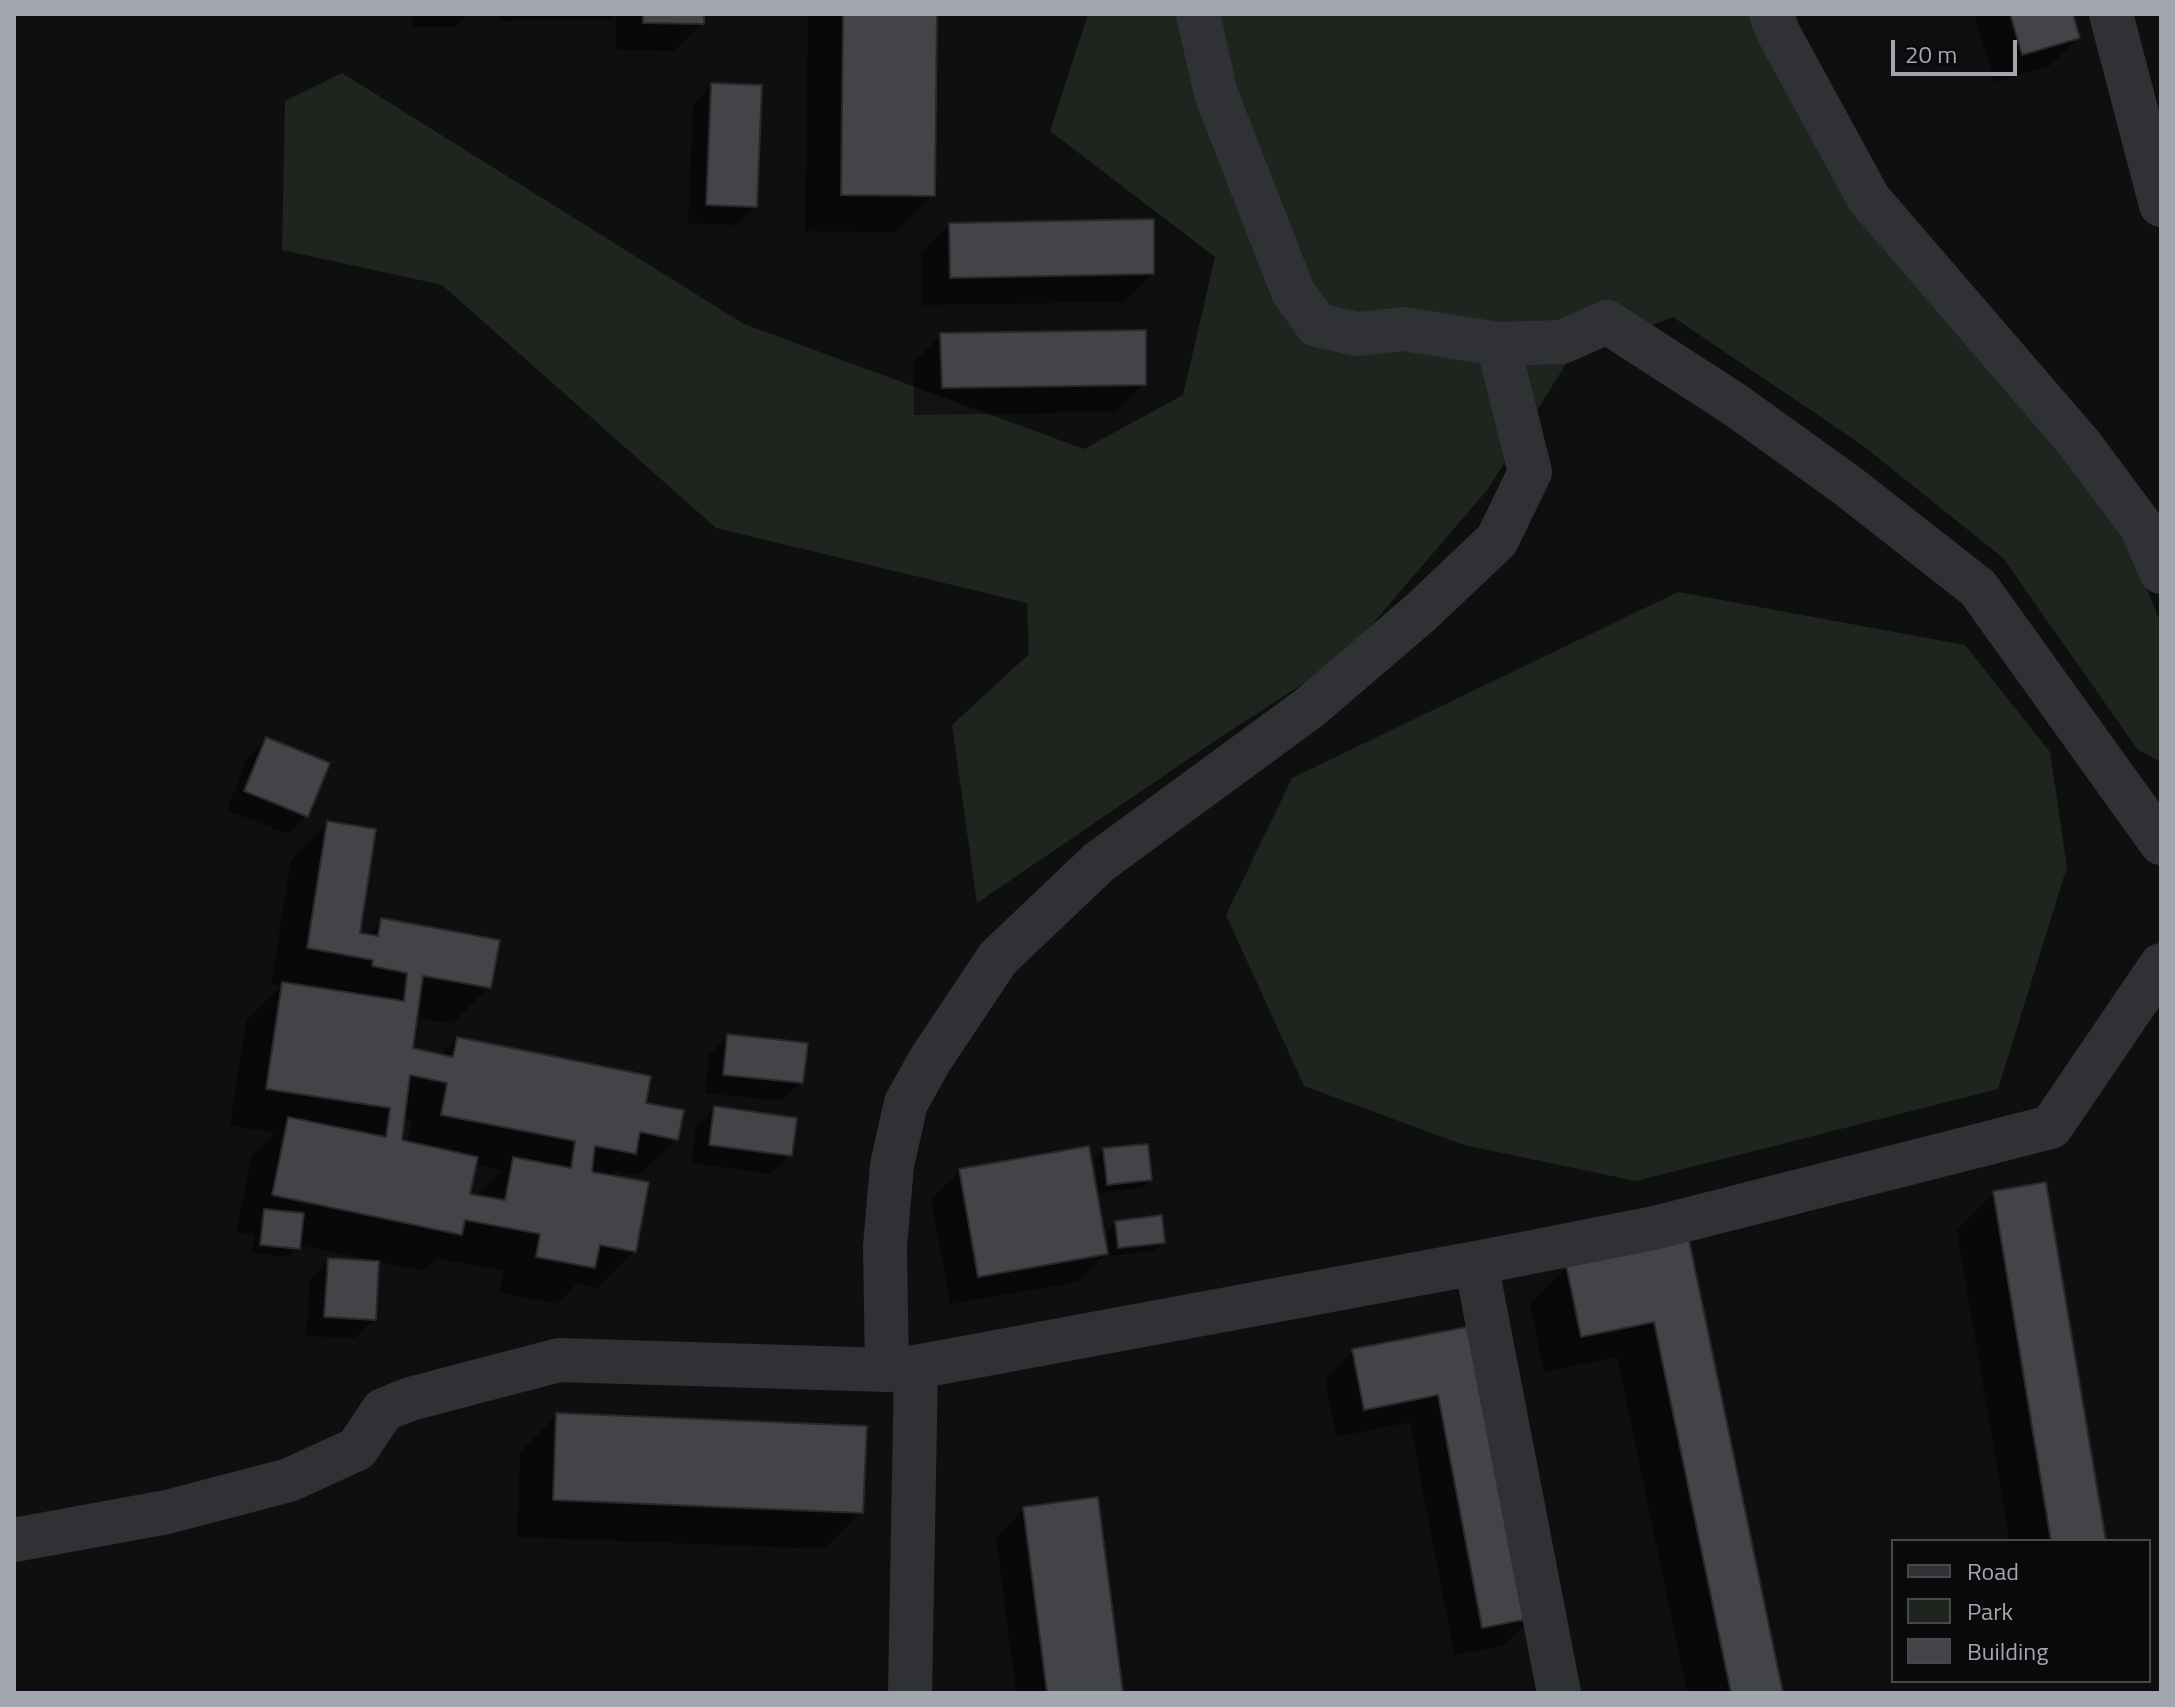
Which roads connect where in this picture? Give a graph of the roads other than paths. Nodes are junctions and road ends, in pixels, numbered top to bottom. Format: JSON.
{"nodes":[{"id":1,"x":1198,"y":14,"type":"edge"},
{"id":2,"x":1771,"y":14,"type":"edge"},
{"id":3,"x":2111,"y":14,"type":"edge"},
{"id":4,"x":2161,"y":205,"type":"edge"},
{"id":5,"x":1498,"y":344,"type":"junction"},
{"id":6,"x":2161,"y":572,"type":"edge"},
{"id":7,"x":2161,"y":843,"type":"edge"},
{"id":8,"x":2161,"y":965,"type":"edge"},
{"id":9,"x":1476,"y":1263,"type":"junction"},
{"id":10,"x":901,"y":1368,"type":"junction"},
{"id":11,"x":14,"y":1540,"type":"edge"},
{"id":12,"x":910,"y":1693,"type":"edge"},
{"id":13,"x":1559,"y":1693,"type":"edge"}],
"edges":[{"from":1,"to":5,"type":"street"},
{"from":2,"to":6,"type":"street"},
{"from":3,"to":4,"type":"street"},
{"from":5,"to":7,"type":"street"},
{"from":5,"to":10,"type":"street"},
{"from":8,"to":9,"type":"street"},
{"from":9,"to":10,"type":"street"},
{"from":9,"to":13,"type":"street"},
{"from":10,"to":11,"type":"street"},
{"from":10,"to":12,"type":"street"}]}
